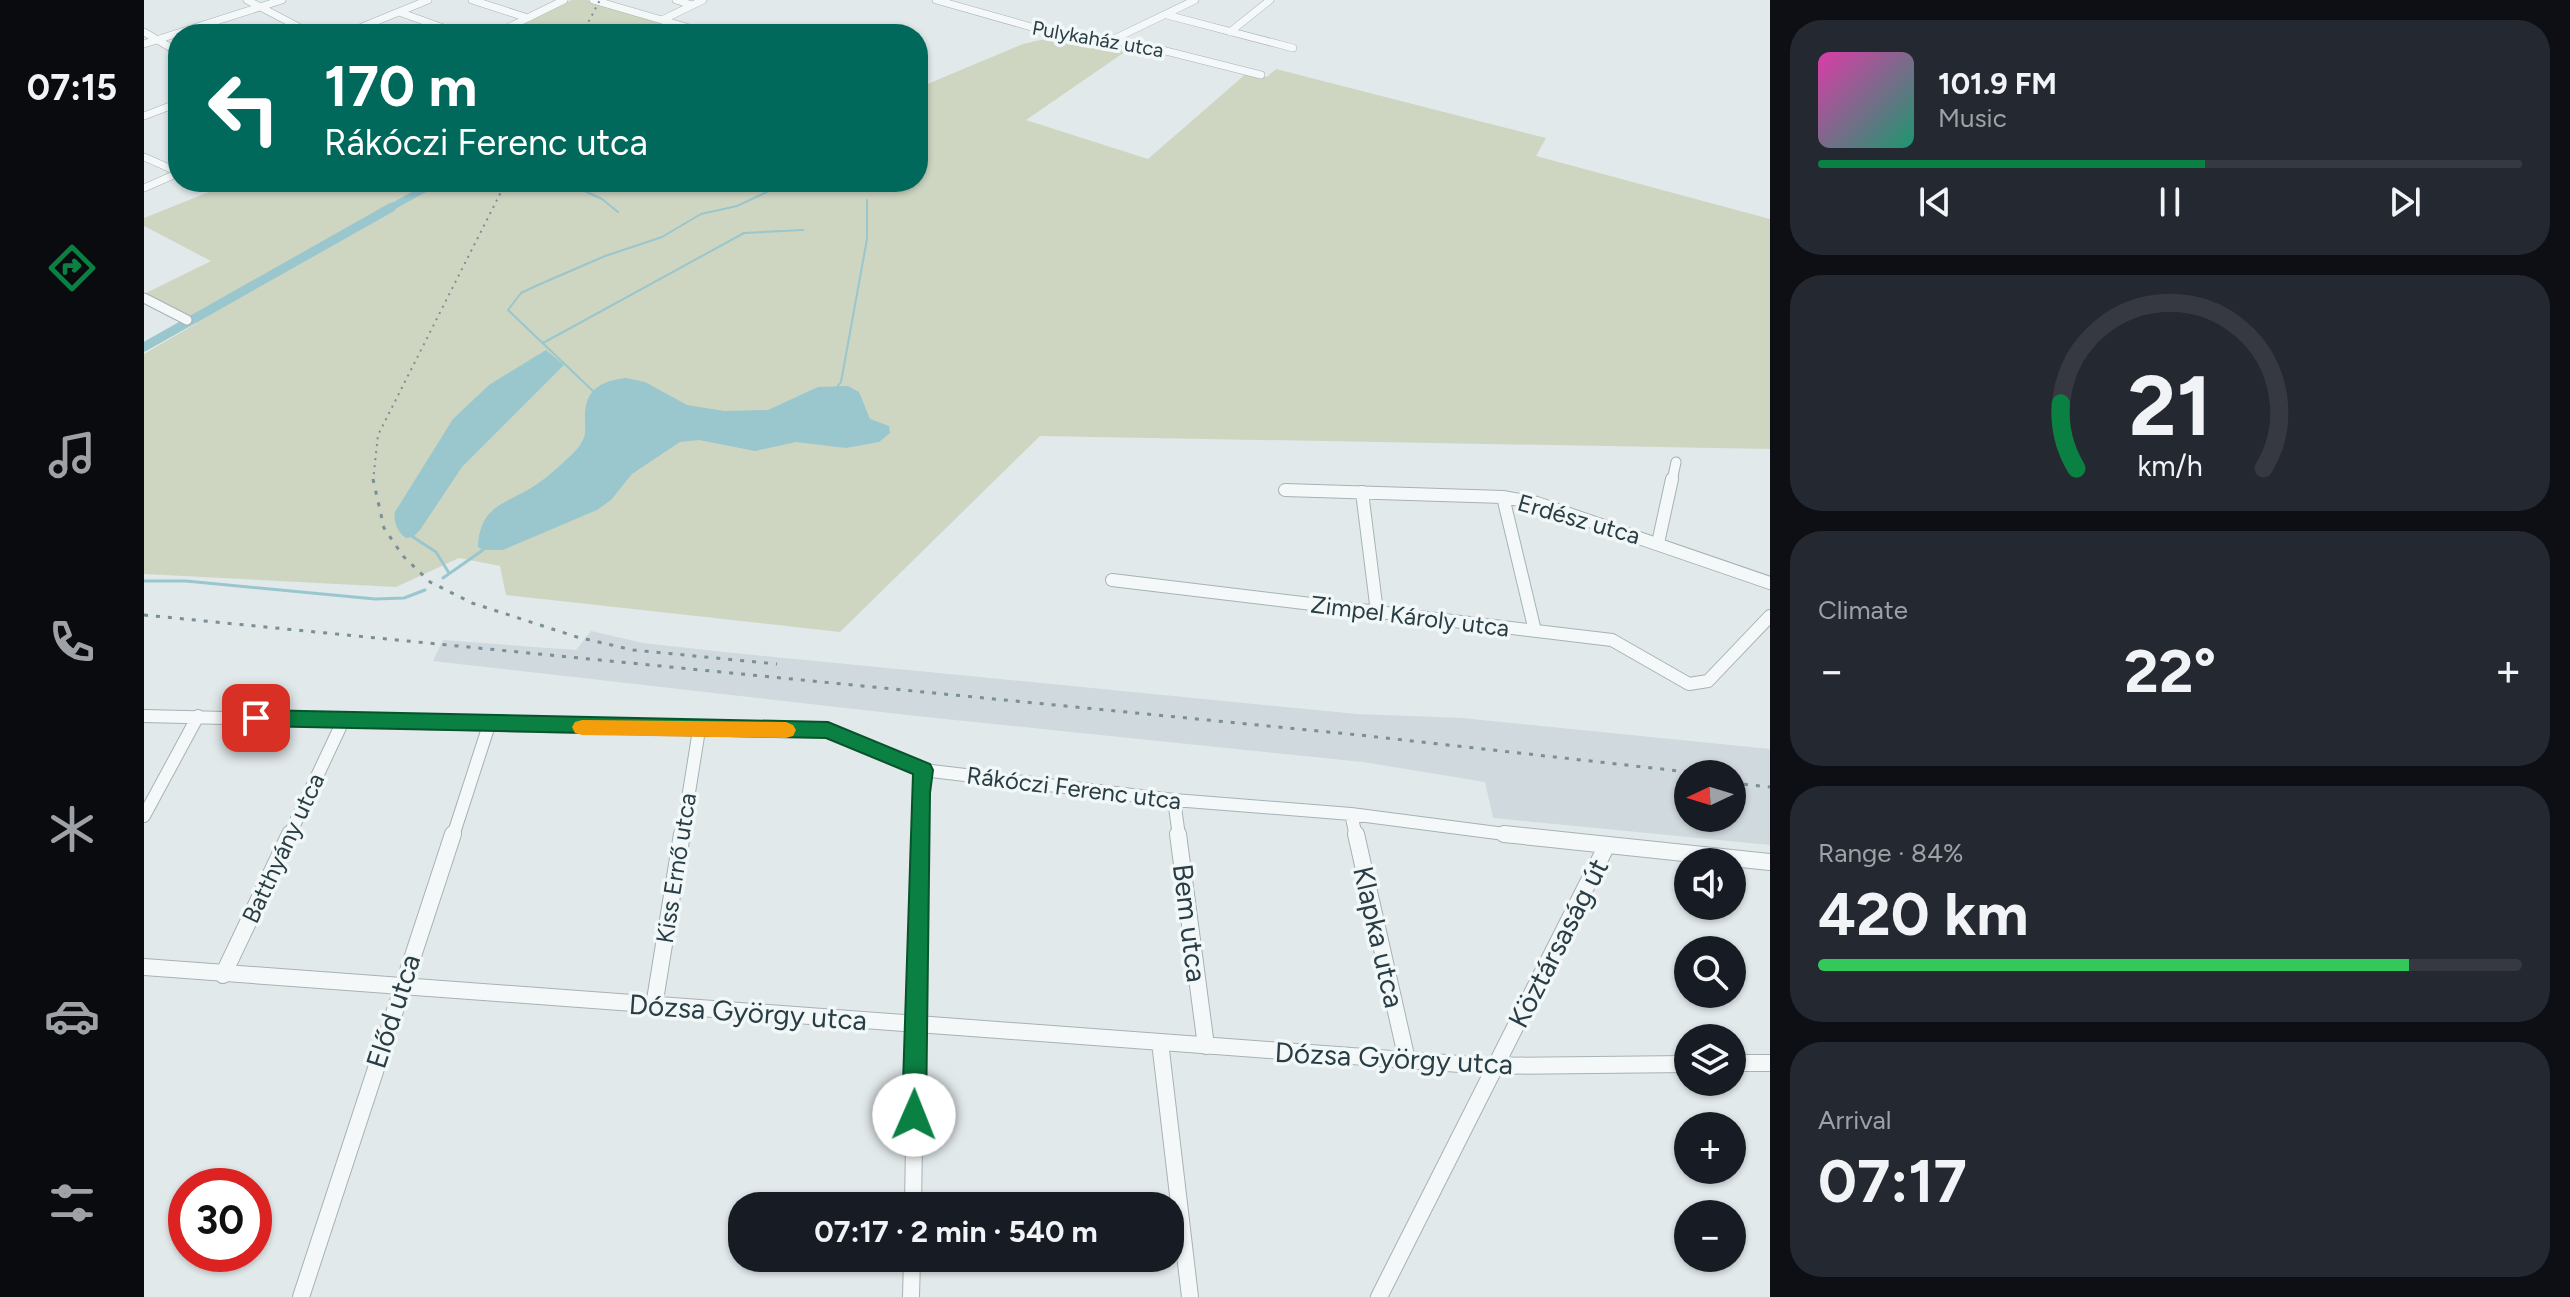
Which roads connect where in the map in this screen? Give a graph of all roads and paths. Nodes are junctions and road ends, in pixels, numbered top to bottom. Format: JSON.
{"nodes":[{"id":1,"x":247,"y":0,"type":"edge"},
{"id":2,"x":282,"y":0,"type":"edge"},
{"id":3,"x":403,"y":0,"type":"edge"},
{"id":4,"x":428,"y":0,"type":"edge"},
{"id":5,"x":472,"y":0,"type":"edge"},
{"id":6,"x":564,"y":0,"type":"edge"},
{"id":7,"x":593,"y":0,"type":"edge"},
{"id":8,"x":676,"y":0,"type":"edge"},
{"id":9,"x":703,"y":0,"type":"edge"},
{"id":10,"x":936,"y":0,"type":"edge"},
{"id":11,"x":1195,"y":0,"type":"edge"},
{"id":12,"x":1270,"y":0,"type":"edge"},
{"id":13,"x":415,"y":5,"type":"junction"},
{"id":14,"x":692,"y":5,"type":"junction"},
{"id":15,"x":261,"y":7,"type":"junction"},
{"id":16,"x":399,"y":12,"type":"junction"},
{"id":17,"x":1167,"y":15,"type":"junction"},
{"id":18,"x":528,"y":18,"type":"junction"},
{"id":19,"x":662,"y":20,"type":"junction"},
{"id":20,"x":207,"y":24,"type":"edge"},
{"id":21,"x":293,"y":24,"type":"edge"},
{"id":22,"x":370,"y":24,"type":"edge"},
{"id":23,"x":432,"y":24,"type":"edge"},
{"id":24,"x":516,"y":24,"type":"edge"},
{"id":25,"x":676,"y":24,"type":"edge"},
{"id":26,"x":144,"y":32,"type":"edge"},
{"id":27,"x":1230,"y":32,"type":"junction"},
{"id":28,"x":168,"y":37,"type":"edge"},
{"id":29,"x":157,"y":40,"type":"junction"},
{"id":30,"x":1111,"y":41,"type":"junction"},
{"id":31,"x":144,"y":44,"type":"edge"},
{"id":32,"x":168,"y":46,"type":"edge"},
{"id":33,"x":1293,"y":48,"type":"dead end"},
{"id":34,"x":1261,"y":75,"type":"dead end"},
{"id":35,"x":168,"y":107,"type":"edge"},
{"id":36,"x":165,"y":108,"type":"junction"},
{"id":37,"x":168,"y":109,"type":"edge"},
{"id":38,"x":144,"y":116,"type":"edge"},
{"id":39,"x":144,"y":157,"type":"edge"},
{"id":40,"x":168,"y":168,"type":"edge"},
{"id":41,"x":168,"y":177,"type":"edge"},
{"id":42,"x":144,"y":188,"type":"edge"},
{"id":43,"x":144,"y":298,"type":"edge"},
{"id":44,"x":187,"y":320,"type":"dead end"},
{"id":45,"x":1676,"y":462,"type":"dead end"},
{"id":46,"x":1285,"y":490,"type":"dead end"},
{"id":47,"x":1362,"y":492,"type":"junction"},
{"id":48,"x":1503,"y":497,"type":"junction"},
{"id":49,"x":1658,"y":543,"type":"junction"},
{"id":50,"x":1112,"y":580,"type":"dead end"},
{"id":51,"x":1770,"y":583,"type":"edge"},
{"id":52,"x":1377,"y":612,"type":"junction"},
{"id":53,"x":1770,"y":616,"type":"edge"},
{"id":54,"x":1535,"y":631,"type":"junction"},
{"id":55,"x":144,"y":716,"type":"edge"},
{"id":56,"x":198,"y":716,"type":"junction"},
{"id":57,"x":343,"y":721,"type":"junction"},
{"id":58,"x":489,"y":725,"type":"junction"},
{"id":59,"x":699,"y":730,"type":"junction"},
{"id":60,"x":923,"y":770,"type":"junction"},
{"id":61,"x":1174,"y":800,"type":"junction"},
{"id":62,"x":1351,"y":814,"type":"junction"},
{"id":63,"x":144,"y":816,"type":"edge"},
{"id":64,"x":1606,"y":847,"type":"junction"},
{"id":65,"x":1770,"y":862,"type":"edge"},
{"id":66,"x":144,"y":967,"type":"edge"},
{"id":67,"x":223,"y":975,"type":"junction"},
{"id":68,"x":401,"y":987,"type":"junction"},
{"id":69,"x":654,"y":1006,"type":"junction"},
{"id":70,"x":916,"y":1023,"type":"junction"},
{"id":71,"x":1160,"y":1042,"type":"junction"},
{"id":72,"x":1206,"y":1046,"type":"junction"},
{"id":73,"x":1407,"y":1060,"type":"junction"},
{"id":74,"x":1746,"y":1063,"type":"edge"},
{"id":75,"x":1770,"y":1063,"type":"edge"},
{"id":76,"x":1674,"y":1064,"type":"edge"},
{"id":77,"x":1497,"y":1066,"type":"junction"},
{"id":78,"x":913,"y":1192,"type":"edge"},
{"id":79,"x":912,"y":1272,"type":"edge"},
{"id":80,"x":301,"y":1297,"type":"edge"},
{"id":81,"x":911,"y":1297,"type":"edge"},
{"id":82,"x":1190,"y":1297,"type":"edge"},
{"id":83,"x":1379,"y":1297,"type":"edge"}],
"edges":[{"from":1,"to":15,"type":"street"},
{"from":2,"to":15,"type":"street"},
{"from":3,"to":13,"type":"street"},
{"from":4,"to":13,"type":"street"},
{"from":5,"to":18,"type":"street"},
{"from":6,"to":18,"type":"street"},
{"from":7,"to":19,"type":"street"},
{"from":8,"to":14,"type":"street"},
{"from":9,"to":14,"type":"street"},
{"from":10,"to":30,"type":"street","name":"Pulykaház utca"},
{"from":11,"to":17,"type":"street"},
{"from":12,"to":27,"type":"street"},
{"from":13,"to":16,"type":"street"},
{"from":14,"to":19,"type":"street"},
{"from":15,"to":20,"type":"street"},
{"from":15,"to":21,"type":"street"},
{"from":16,"to":22,"type":"street"},
{"from":16,"to":23,"type":"street"},
{"from":17,"to":27,"type":"street"},
{"from":17,"to":30,"type":"street"},
{"from":18,"to":24,"type":"street"},
{"from":19,"to":25,"type":"street"},
{"from":26,"to":29,"type":"street"},
{"from":27,"to":33,"type":"street"},
{"from":28,"to":29,"type":"street"},
{"from":29,"to":31,"type":"street"},
{"from":29,"to":32,"type":"street"},
{"from":30,"to":34,"type":"street","name":"Pulykaház utca"},
{"from":35,"to":36,"type":"street"},
{"from":36,"to":37,"type":"street"},
{"from":36,"to":38,"type":"street"},
{"from":39,"to":40,"type":"street"},
{"from":41,"to":42,"type":"street"},
{"from":43,"to":44,"type":"street"},
{"from":45,"to":49,"type":"street"},
{"from":46,"to":47,"type":"street","name":"Erdész utca"},
{"from":47,"to":48,"type":"street","name":"Erdész utca"},
{"from":47,"to":52,"type":"street"},
{"from":48,"to":49,"type":"street","name":"Erdész utca"},
{"from":48,"to":54,"type":"street"},
{"from":49,"to":51,"type":"street","name":"Erdész utca"},
{"from":50,"to":52,"type":"street","name":"Zimpel Károly utca"},
{"from":52,"to":54,"type":"street","name":"Zimpel Károly utca"},
{"from":53,"to":54,"type":"street","name":"Zimpel Károly utca"},
{"from":55,"to":56,"type":"street","name":"Rákóczi Ferenc utca"},
{"from":56,"to":57,"type":"street","name":"Rákóczi Ferenc utca"},
{"from":56,"to":63,"type":"street"},
{"from":57,"to":58,"type":"street","name":"Rákóczi Ferenc utca"},
{"from":57,"to":67,"type":"street","name":"Batthyány utca"},
{"from":58,"to":59,"type":"street","name":"Rákóczi Ferenc utca"},
{"from":58,"to":68,"type":"street","name":"Előd utca"},
{"from":59,"to":60,"type":"street","name":"Rákóczi Ferenc utca"},
{"from":59,"to":69,"type":"street","name":"Kiss Ernő utca"},
{"from":60,"to":61,"type":"street","name":"Rákóczi Ferenc utca"},
{"from":60,"to":70,"type":"street"},
{"from":61,"to":62,"type":"street","name":"Rákóczi Ferenc utca"},
{"from":61,"to":72,"type":"street","name":"Bem utca"},
{"from":62,"to":64,"type":"street","name":"Rákóczi Ferenc utca"},
{"from":62,"to":73,"type":"street","name":"Klapka utca"},
{"from":64,"to":65,"type":"street","name":"Rákóczi Ferenc utca"},
{"from":64,"to":77,"type":"street","name":"Köztársaság út"},
{"from":66,"to":67,"type":"street","name":"Dózsa György utca"},
{"from":67,"to":68,"type":"street","name":"Dózsa György utca"},
{"from":68,"to":69,"type":"street","name":"Dózsa György utca"},
{"from":68,"to":80,"type":"street","name":"Előd utca"},
{"from":69,"to":70,"type":"street","name":"Dózsa György utca"},
{"from":70,"to":71,"type":"street","name":"Dózsa György utca"},
{"from":70,"to":78,"type":"street"},
{"from":71,"to":72,"type":"street","name":"Dózsa György utca"},
{"from":71,"to":82,"type":"street"},
{"from":72,"to":73,"type":"street","name":"Dózsa György utca"},
{"from":73,"to":77,"type":"street","name":"Dózsa György utca"},
{"from":74,"to":75,"type":"street"},
{"from":76,"to":77,"type":"street","name":"Dózsa György utca"},
{"from":77,"to":83,"type":"street","name":"Köztársaság út"},
{"from":79,"to":81,"type":"street"}]}
